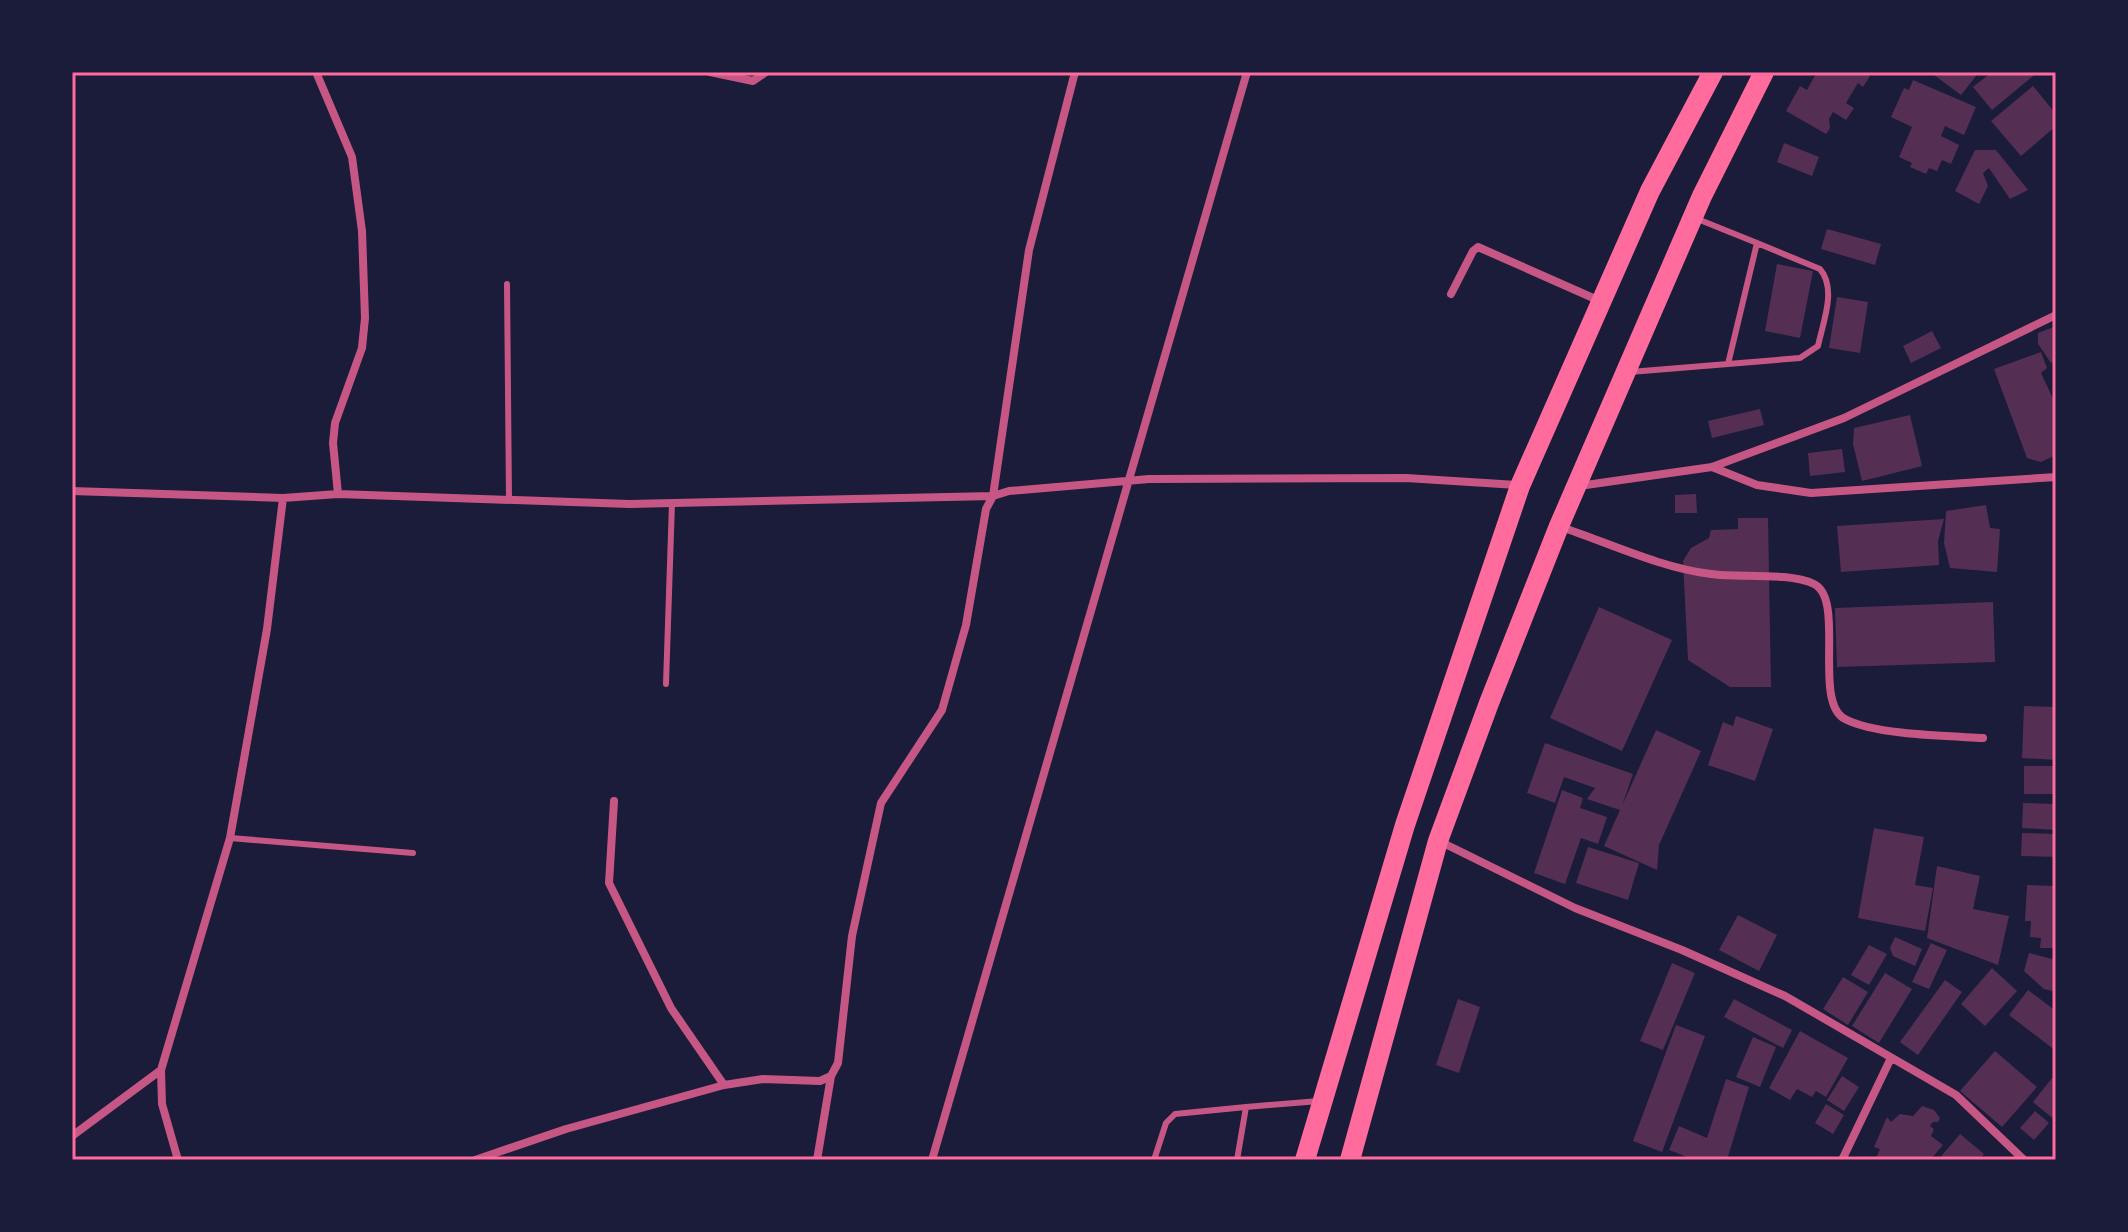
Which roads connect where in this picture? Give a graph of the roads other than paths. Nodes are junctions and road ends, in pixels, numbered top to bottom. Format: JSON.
{"nodes":[{"id":1,"x":316,"y":72,"type":"edge"},
{"id":2,"x":710,"y":72,"type":"edge"},
{"id":3,"x":766,"y":72,"type":"edge"},
{"id":4,"x":1075,"y":72,"type":"edge"},
{"id":5,"x":1247,"y":72,"type":"edge"},
{"id":6,"x":1713,"y":72,"type":"edge"},
{"id":7,"x":1764,"y":72,"type":"edge"},
{"id":8,"x":1693,"y":217,"type":"junction"},
{"id":9,"x":1757,"y":243,"type":"junction"},
{"id":10,"x":507,"y":284,"type":"dead end"},
{"id":11,"x":1451,"y":294,"type":"dead end"},
{"id":12,"x":1601,"y":302,"type":"junction"},
{"id":13,"x":2056,"y":315,"type":"edge"},
{"id":14,"x":1728,"y":364,"type":"junction"},
{"id":15,"x":1627,"y":372,"type":"junction"},
{"id":16,"x":1712,"y":467,"type":"junction"},
{"id":17,"x":2056,"y":477,"type":"edge"},
{"id":18,"x":1127,"y":481,"type":"junction"},
{"id":19,"x":1520,"y":486,"type":"junction"},
{"id":20,"x":1578,"y":486,"type":"junction"},
{"id":21,"x":72,"y":491,"type":"edge"},
{"id":22,"x":338,"y":494,"type":"junction"},
{"id":23,"x":993,"y":496,"type":"junction"},
{"id":24,"x":283,"y":498,"type":"junction"},
{"id":25,"x":509,"y":500,"type":"junction"},
{"id":26,"x":672,"y":503,"type":"junction"},
{"id":27,"x":1559,"y":526,"type":"junction"},
{"id":28,"x":666,"y":684,"type":"dead end"},
{"id":29,"x":1983,"y":738,"type":"dead end"},
{"id":30,"x":614,"y":801,"type":"dead end"},
{"id":31,"x":230,"y":838,"type":"junction"},
{"id":32,"x":1438,"y":841,"type":"junction"},
{"id":33,"x":413,"y":853,"type":"dead end"},
{"id":34,"x":1891,"y":1058,"type":"junction"},
{"id":35,"x":161,"y":1070,"type":"junction"},
{"id":36,"x":831,"y":1076,"type":"junction"},
{"id":37,"x":724,"y":1085,"type":"junction"},
{"id":38,"x":1322,"y":1101,"type":"junction"},
{"id":39,"x":1246,"y":1107,"type":"junction"},
{"id":40,"x":72,"y":1136,"type":"edge"},
{"id":41,"x":178,"y":1160,"type":"edge"},
{"id":42,"x":475,"y":1160,"type":"edge"},
{"id":43,"x":817,"y":1160,"type":"edge"},
{"id":44,"x":932,"y":1160,"type":"edge"},
{"id":45,"x":1154,"y":1160,"type":"edge"},
{"id":46,"x":1237,"y":1160,"type":"edge"},
{"id":47,"x":1305,"y":1160,"type":"edge"},
{"id":48,"x":1350,"y":1160,"type":"edge"},
{"id":49,"x":1842,"y":1160,"type":"edge"},
{"id":50,"x":2024,"y":1160,"type":"edge"}],
"edges":[{"from":1,"to":22,"type":"street"},
{"from":2,"to":3,"type":"street"},
{"from":4,"to":23,"type":"street"},
{"from":5,"to":18,"type":"street"},
{"from":6,"to":12,"type":"main road"},
{"from":7,"to":8,"type":"main road"},
{"from":8,"to":9,"type":"lane"},
{"from":8,"to":15,"type":"main road"},
{"from":9,"to":14,"type":"lane"},
{"from":9,"to":14,"type":"lane"},
{"from":10,"to":25,"type":"lane"},
{"from":11,"to":12,"type":"street"},
{"from":12,"to":19,"type":"main road"},
{"from":13,"to":16,"type":"street"},
{"from":14,"to":15,"type":"lane"},
{"from":15,"to":20,"type":"main road"},
{"from":16,"to":17,"type":"street"},
{"from":16,"to":20,"type":"street"},
{"from":18,"to":19,"type":"street"},
{"from":18,"to":23,"type":"street"},
{"from":18,"to":44,"type":"street"},
{"from":19,"to":38,"type":"main road"},
{"from":20,"to":27,"type":"main road"},
{"from":21,"to":24,"type":"street"},
{"from":22,"to":24,"type":"street"},
{"from":22,"to":25,"type":"street"},
{"from":23,"to":26,"type":"street"},
{"from":23,"to":36,"type":"street"},
{"from":24,"to":31,"type":"street"},
{"from":25,"to":26,"type":"street"},
{"from":26,"to":28,"type":"lane"},
{"from":27,"to":29,"type":"street"},
{"from":27,"to":32,"type":"main road"},
{"from":30,"to":37,"type":"street"},
{"from":31,"to":33,"type":"lane"},
{"from":31,"to":35,"type":"street"},
{"from":32,"to":34,"type":"street"},
{"from":32,"to":48,"type":"main road"},
{"from":34,"to":49,"type":"street"},
{"from":34,"to":50,"type":"street"},
{"from":35,"to":40,"type":"street"},
{"from":35,"to":41,"type":"street"},
{"from":36,"to":37,"type":"street"},
{"from":36,"to":43,"type":"street"},
{"from":37,"to":42,"type":"street"},
{"from":38,"to":39,"type":"lane"},
{"from":38,"to":47,"type":"main road"},
{"from":39,"to":45,"type":"lane"},
{"from":39,"to":46,"type":"lane"}]}
